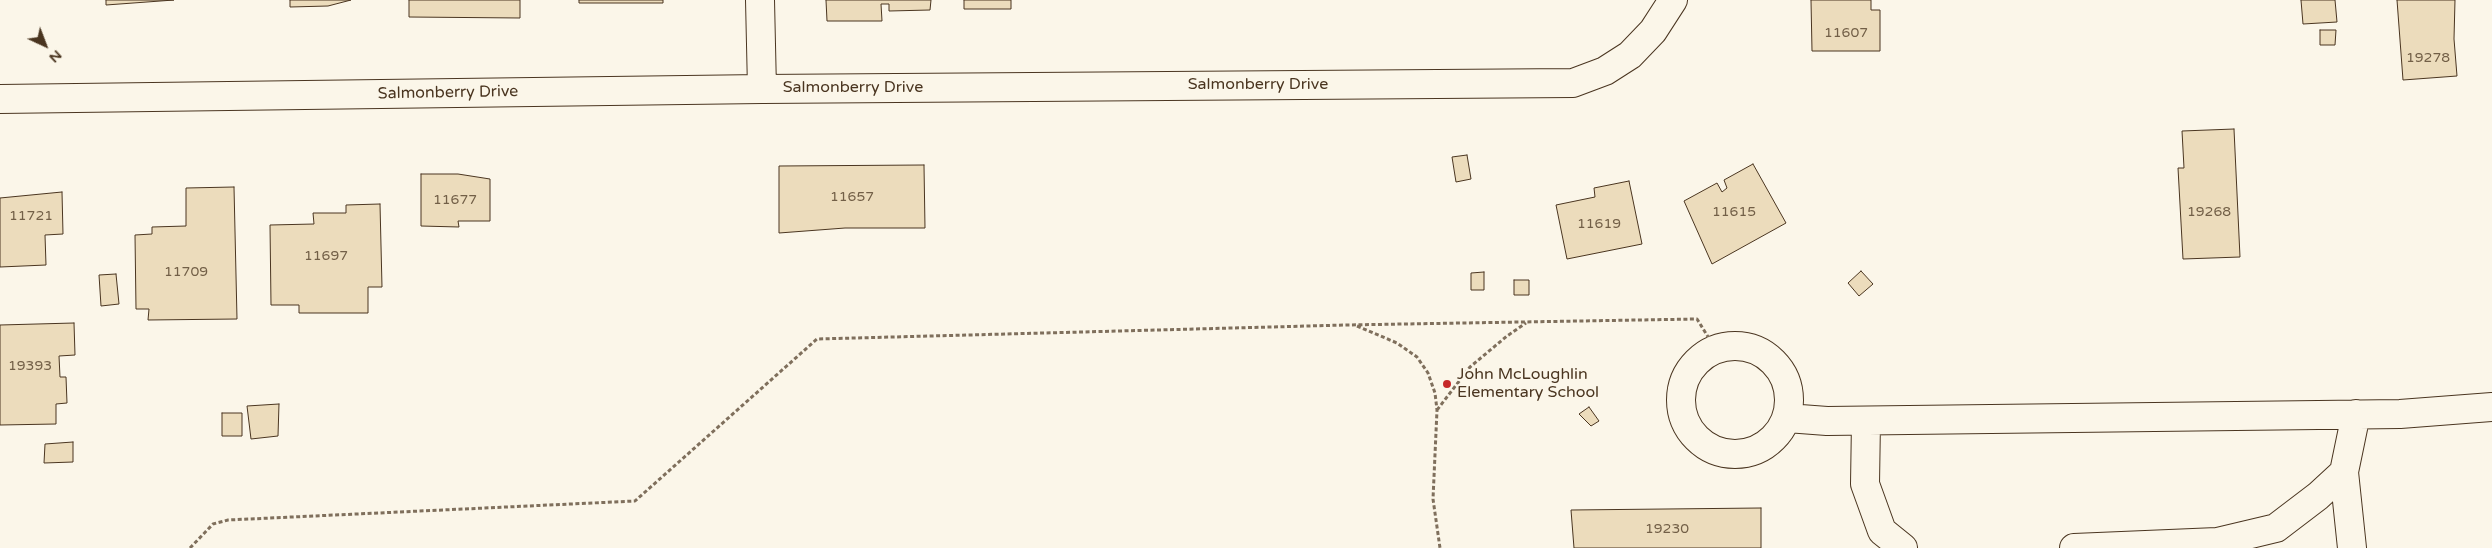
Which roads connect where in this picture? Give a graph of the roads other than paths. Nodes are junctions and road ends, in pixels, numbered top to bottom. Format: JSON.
{"nodes":[{"id":1,"x":760,"y":0,"type":"edge"},
{"id":2,"x":1673,"y":0,"type":"edge"},
{"id":3,"x":762,"y":89,"type":"junction"},
{"id":4,"x":0,"y":99,"type":"edge"},
{"id":5,"x":2492,"y":407,"type":"edge"},
{"id":6,"x":2356,"y":414,"type":"junction"},
{"id":7,"x":1787,"y":418,"type":"junction"},
{"id":8,"x":1866,"y":421,"type":"junction"},
{"id":9,"x":2344,"y":472,"type":"junction"},
{"id":10,"x":2277,"y":538,"type":"edge"},
{"id":11,"x":1903,"y":548,"type":"edge"},
{"id":12,"x":2074,"y":548,"type":"edge"},
{"id":13,"x":2352,"y":548,"type":"edge"}],
"edges":[{"from":1,"to":3,"type":"street"},
{"from":2,"to":3,"type":"street","name":"Salmonberry Drive"},
{"from":3,"to":4,"type":"street","name":"Salmonberry Drive"},
{"from":5,"to":6,"type":"street"},
{"from":6,"to":8,"type":"street"},
{"from":6,"to":9,"type":"street"},
{"from":7,"to":7,"type":"street"},
{"from":7,"to":8,"type":"street"},
{"from":8,"to":11,"type":"street"},
{"from":9,"to":10,"type":"street"},
{"from":9,"to":13,"type":"street"},
{"from":10,"to":12,"type":"street"}]}
